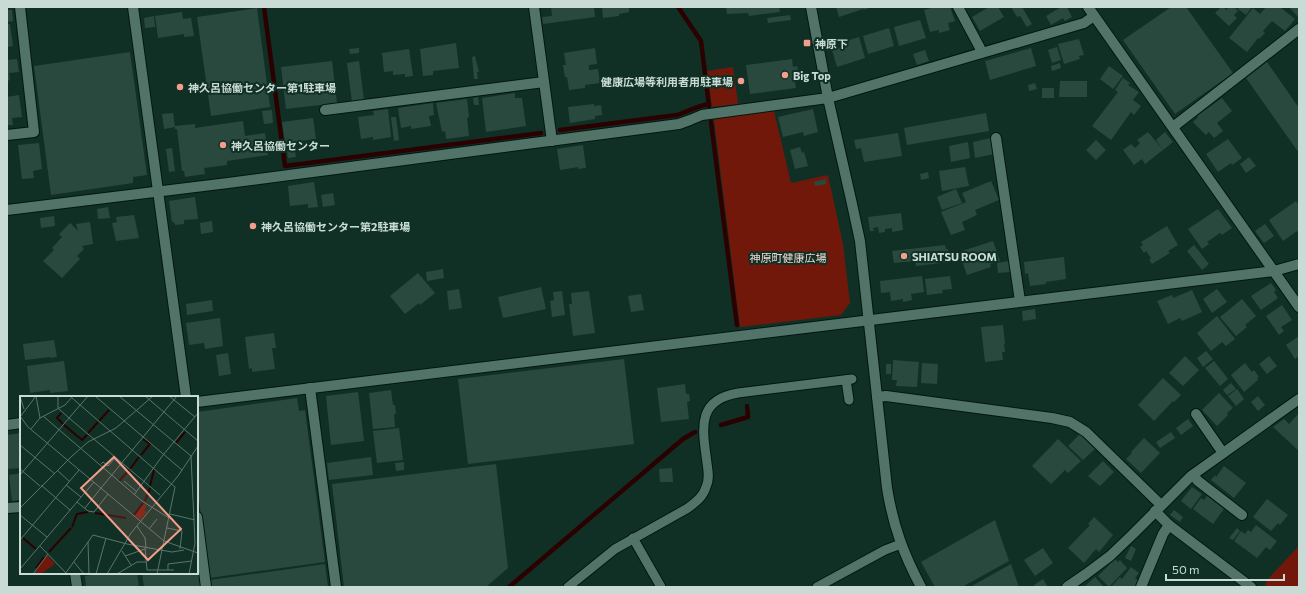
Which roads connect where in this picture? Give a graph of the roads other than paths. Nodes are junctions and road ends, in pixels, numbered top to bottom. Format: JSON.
{"nodes":[{"id":1,"x":20,"y":7,"type":"edge"},
{"id":2,"x":134,"y":7,"type":"edge"},
{"id":3,"x":534,"y":7,"type":"edge"},
{"id":4,"x":811,"y":7,"type":"edge"},
{"id":5,"x":958,"y":7,"type":"edge"},
{"id":6,"x":1088,"y":7,"type":"edge"},
{"id":7,"x":1094,"y":16,"type":"junction"},
{"id":8,"x":1299,"y":29,"type":"edge"},
{"id":9,"x":981,"y":53,"type":"junction"},
{"id":10,"x":544,"y":82,"type":"junction"},
{"id":11,"x":828,"y":98,"type":"junction"},
{"id":12,"x":325,"y":110,"type":"dead end"},
{"id":13,"x":1173,"y":127,"type":"junction"},
{"id":14,"x":7,"y":135,"type":"edge"},
{"id":15,"x":996,"y":138,"type":"dead end"},
{"id":16,"x":552,"y":140,"type":"junction"},
{"id":17,"x":158,"y":192,"type":"junction"},
{"id":18,"x":7,"y":210,"type":"edge"},
{"id":19,"x":1299,"y":264,"type":"edge"},
{"id":20,"x":1274,"y":271,"type":"junction"},
{"id":21,"x":1020,"y":301,"type":"junction"},
{"id":22,"x":1299,"y":307,"type":"edge"},
{"id":23,"x":869,"y":320,"type":"junction"},
{"id":24,"x":310,"y":388,"type":"junction"},
{"id":25,"x":186,"y":396,"type":"edge"},
{"id":26,"x":877,"y":397,"type":"junction"},
{"id":27,"x":849,"y":400,"type":"dead end"},
{"id":28,"x":1299,"y":400,"type":"edge"},
{"id":29,"x":198,"y":402,"type":"edge"},
{"id":30,"x":1196,"y":414,"type":"dead end"},
{"id":31,"x":20,"y":424,"type":"edge"},
{"id":32,"x":7,"y":425,"type":"edge"},
{"id":33,"x":1223,"y":453,"type":"junction"},
{"id":34,"x":1193,"y":475,"type":"junction"},
{"id":35,"x":20,"y":507,"type":"edge"},
{"id":36,"x":7,"y":508,"type":"edge"},
{"id":37,"x":1158,"y":508,"type":"junction"},
{"id":38,"x":1242,"y":515,"type":"dead end"},
{"id":39,"x":198,"y":525,"type":"edge"},
{"id":40,"x":1169,"y":525,"type":"junction"},
{"id":41,"x":633,"y":538,"type":"junction"},
{"id":42,"x":901,"y":544,"type":"junction"},
{"id":43,"x":75,"y":574,"type":"edge"},
{"id":44,"x":76,"y":587,"type":"edge"},
{"id":45,"x":206,"y":587,"type":"edge"},
{"id":46,"x":336,"y":587,"type":"edge"},
{"id":47,"x":568,"y":587,"type":"edge"},
{"id":48,"x":661,"y":587,"type":"edge"},
{"id":49,"x":818,"y":587,"type":"edge"},
{"id":50,"x":920,"y":587,"type":"edge"},
{"id":51,"x":1067,"y":587,"type":"edge"},
{"id":52,"x":1141,"y":587,"type":"edge"},
{"id":53,"x":1251,"y":587,"type":"edge"}],
"edges":[{"from":1,"to":14,"type":"street"},
{"from":2,"to":17,"type":"street"},
{"from":3,"to":10,"type":"street"},
{"from":4,"to":11,"type":"street"},
{"from":5,"to":9,"type":"street"},
{"from":6,"to":7,"type":"street"},
{"from":7,"to":9,"type":"street"},
{"from":7,"to":13,"type":"street"},
{"from":8,"to":13,"type":"street"},
{"from":9,"to":11,"type":"street"},
{"from":10,"to":12,"type":"street"},
{"from":10,"to":16,"type":"street"},
{"from":11,"to":16,"type":"street"},
{"from":11,"to":23,"type":"street"},
{"from":13,"to":20,"type":"street"},
{"from":15,"to":21,"type":"street"},
{"from":16,"to":17,"type":"street"},
{"from":17,"to":18,"type":"street"},
{"from":17,"to":25,"type":"street"},
{"from":19,"to":20,"type":"street"},
{"from":20,"to":21,"type":"street"},
{"from":20,"to":22,"type":"street"},
{"from":21,"to":23,"type":"street"},
{"from":23,"to":24,"type":"street"},
{"from":23,"to":26,"type":"street"},
{"from":24,"to":29,"type":"street"},
{"from":24,"to":46,"type":"street"},
{"from":26,"to":37,"type":"street"},
{"from":26,"to":42,"type":"street"},
{"from":27,"to":41,"type":"lane"},
{"from":28,"to":33,"type":"street"},
{"from":30,"to":33,"type":"street"},
{"from":31,"to":32,"type":"street"},
{"from":33,"to":34,"type":"street"},
{"from":34,"to":37,"type":"street"},
{"from":34,"to":38,"type":"street"},
{"from":35,"to":36,"type":"street"},
{"from":37,"to":40,"type":"street"},
{"from":37,"to":51,"type":"street"},
{"from":39,"to":45,"type":"street"},
{"from":40,"to":52,"type":"street"},
{"from":40,"to":53,"type":"street"},
{"from":41,"to":47,"type":"lane"},
{"from":41,"to":48,"type":"lane"},
{"from":42,"to":49,"type":"lane"},
{"from":42,"to":50,"type":"street"},
{"from":43,"to":44,"type":"street"}]}
